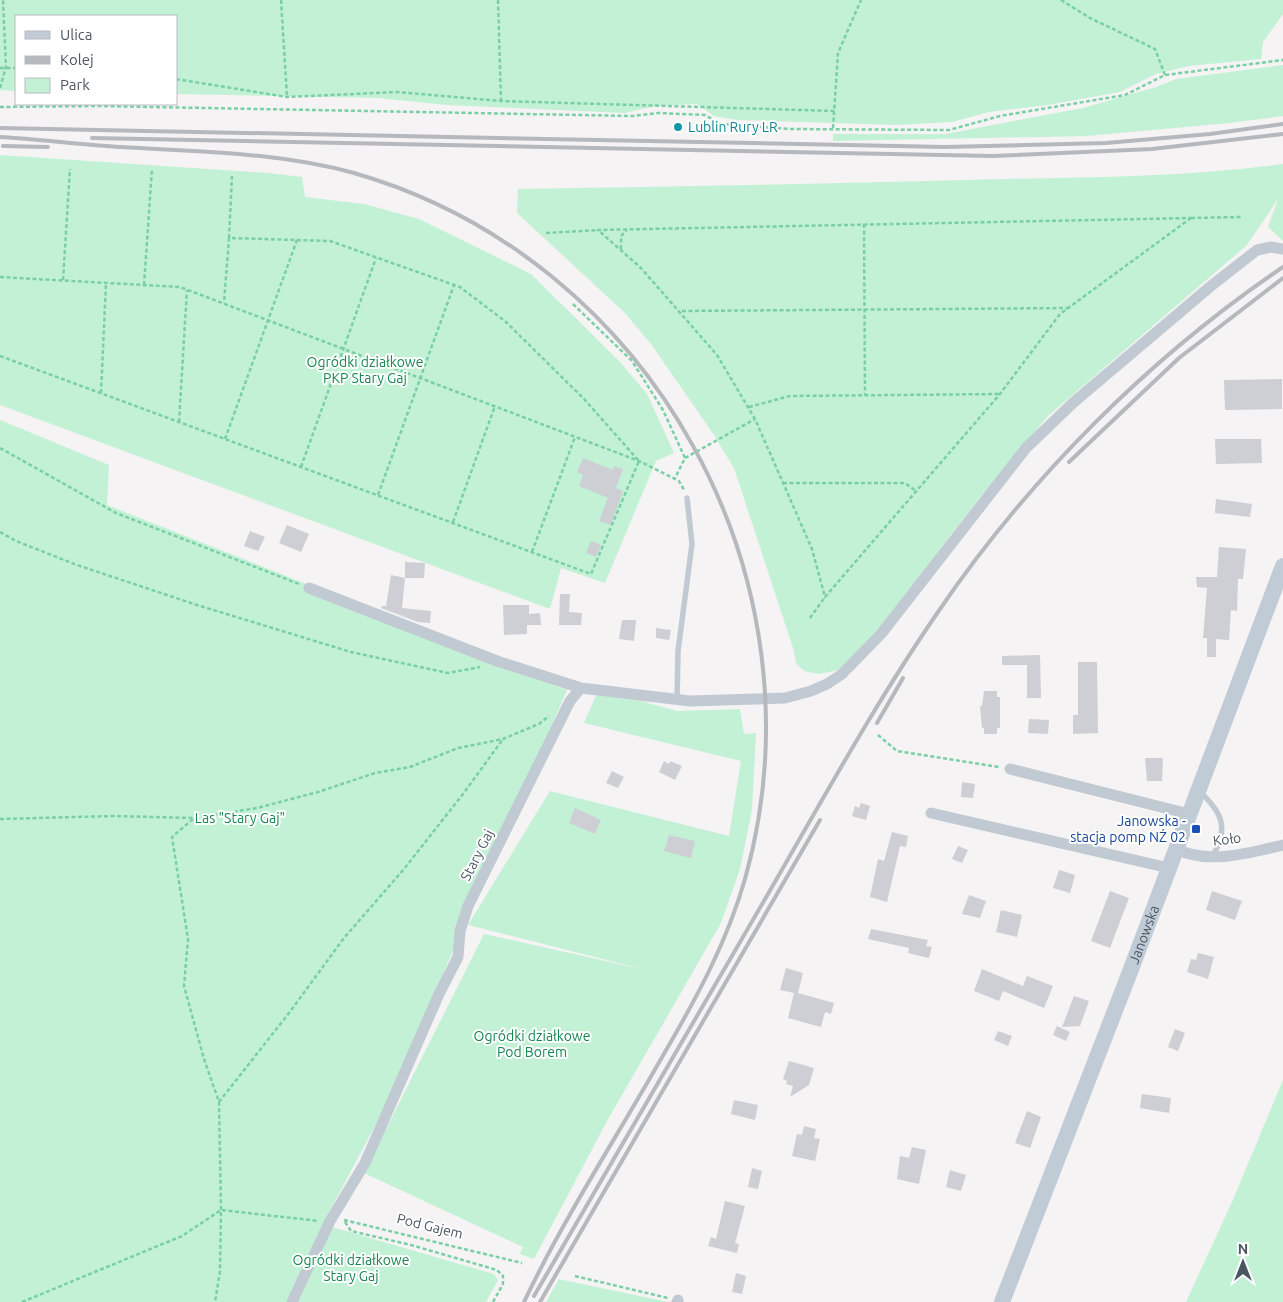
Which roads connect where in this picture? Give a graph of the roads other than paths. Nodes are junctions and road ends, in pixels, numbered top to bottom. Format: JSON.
{"nodes":[{"id":1,"x":1283,"y":249,"type":"edge"},
{"id":2,"x":687,"y":498,"type":"road end"},
{"id":3,"x":1283,"y":566,"type":"edge"},
{"id":4,"x":309,"y":588,"type":"road end"},
{"id":5,"x":581,"y":688,"type":"junction"},
{"id":6,"x":677,"y":700,"type":"junction"},
{"id":7,"x":1010,"y":768,"type":"road end"},
{"id":8,"x":1198,"y":789,"type":"junction"},
{"id":9,"x":931,"y":813,"type":"dead end"},
{"id":10,"x":1188,"y":814,"type":"junction"},
{"id":11,"x":1283,"y":844,"type":"edge"},
{"id":12,"x":1176,"y":849,"type":"junction"},
{"id":13,"x":1212,"y":857,"type":"junction"},
{"id":14,"x":1169,"y":868,"type":"junction"},
{"id":15,"x":292,"y":1302,"type":"edge"},
{"id":16,"x":1002,"y":1302,"type":"edge"}],
"edges":[{"from":1,"to":6,"type":"street"},
{"from":2,"to":6,"type":"lane"},
{"from":3,"to":8,"type":"street","name":"Janowska"},
{"from":4,"to":5,"type":"street"},
{"from":5,"to":6,"type":"street"},
{"from":5,"to":15,"type":"street","name":"Stary Gaj"},
{"from":7,"to":10,"type":"street"},
{"from":8,"to":10,"type":"street","name":"Janowska"},
{"from":8,"to":13,"type":"lane"},
{"from":9,"to":14,"type":"street"},
{"from":10,"to":12,"type":"street","name":"Janowska"},
{"from":11,"to":13,"type":"street","name":"Koło"},
{"from":12,"to":13,"type":"street","name":"Koło"},
{"from":12,"to":14,"type":"street","name":"Janowska"},
{"from":14,"to":16,"type":"street","name":"Janowska"}]}
